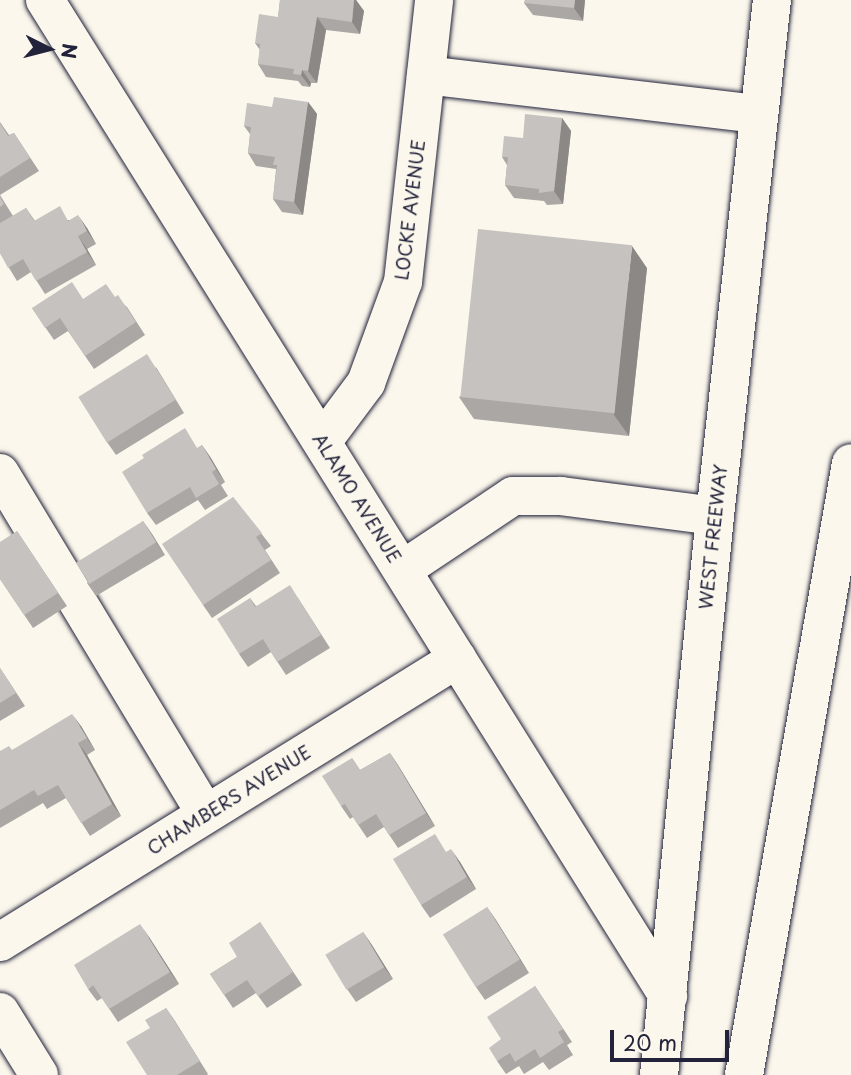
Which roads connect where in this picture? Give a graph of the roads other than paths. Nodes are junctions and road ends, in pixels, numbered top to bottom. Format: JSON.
{"nodes":[{"id":1,"x":45,"y":0,"type":"edge"},
{"id":2,"x":434,"y":0,"type":"edge"},
{"id":3,"x":772,"y":0,"type":"edge"},
{"id":4,"x":426,"y":75,"type":"junction"},
{"id":5,"x":759,"y":114,"type":"junction"},
{"id":6,"x":322,"y":442,"type":"junction"},
{"id":7,"x":851,"y":463,"type":"edge"},
{"id":8,"x":0,"y":473,"type":"edge"},
{"id":9,"x":715,"y":516,"type":"junction"},
{"id":10,"x":402,"y":570,"type":"junction"},
{"id":11,"x":457,"y":659,"type":"junction"},
{"id":12,"x":206,"y":814,"type":"junction"},
{"id":13,"x":0,"y":942,"type":"edge"},
{"id":14,"x":668,"y":996,"type":"junction"},
{"id":15,"x":0,"y":1012,"type":"edge"},
{"id":16,"x":39,"y":1075,"type":"edge"},
{"id":17,"x":659,"y":1075,"type":"edge"},
{"id":18,"x":744,"y":1075,"type":"edge"}],
"edges":[{"from":1,"to":6,"type":"main road","name":"ALAMO AVENUE"},
{"from":2,"to":4,"type":"main road","name":"LOCKE AVENUE"},
{"from":3,"to":5,"type":"main road","name":"WEST FREEWAY"},
{"from":4,"to":5,"type":"main road"},
{"from":4,"to":6,"type":"main road","name":"LOCKE AVENUE"},
{"from":5,"to":9,"type":"main road","name":"WEST FREEWAY"},
{"from":6,"to":10,"type":"main road","name":"ALAMO AVENUE"},
{"from":7,"to":18,"type":"main road"},
{"from":8,"to":12,"type":"main road"},
{"from":9,"to":10,"type":"main road"},
{"from":9,"to":14,"type":"main road","name":"WEST FREEWAY"},
{"from":10,"to":11,"type":"main road","name":"ALAMO AVENUE"},
{"from":11,"to":12,"type":"main road","name":"CHAMBERS AVENUE"},
{"from":11,"to":14,"type":"main road","name":"ALAMO AVENUE"},
{"from":12,"to":13,"type":"main road","name":"CHAMBERS AVENUE"},
{"from":14,"to":17,"type":"main road","name":"WEST FREEWAY"},
{"from":15,"to":16,"type":"main road"}]}
